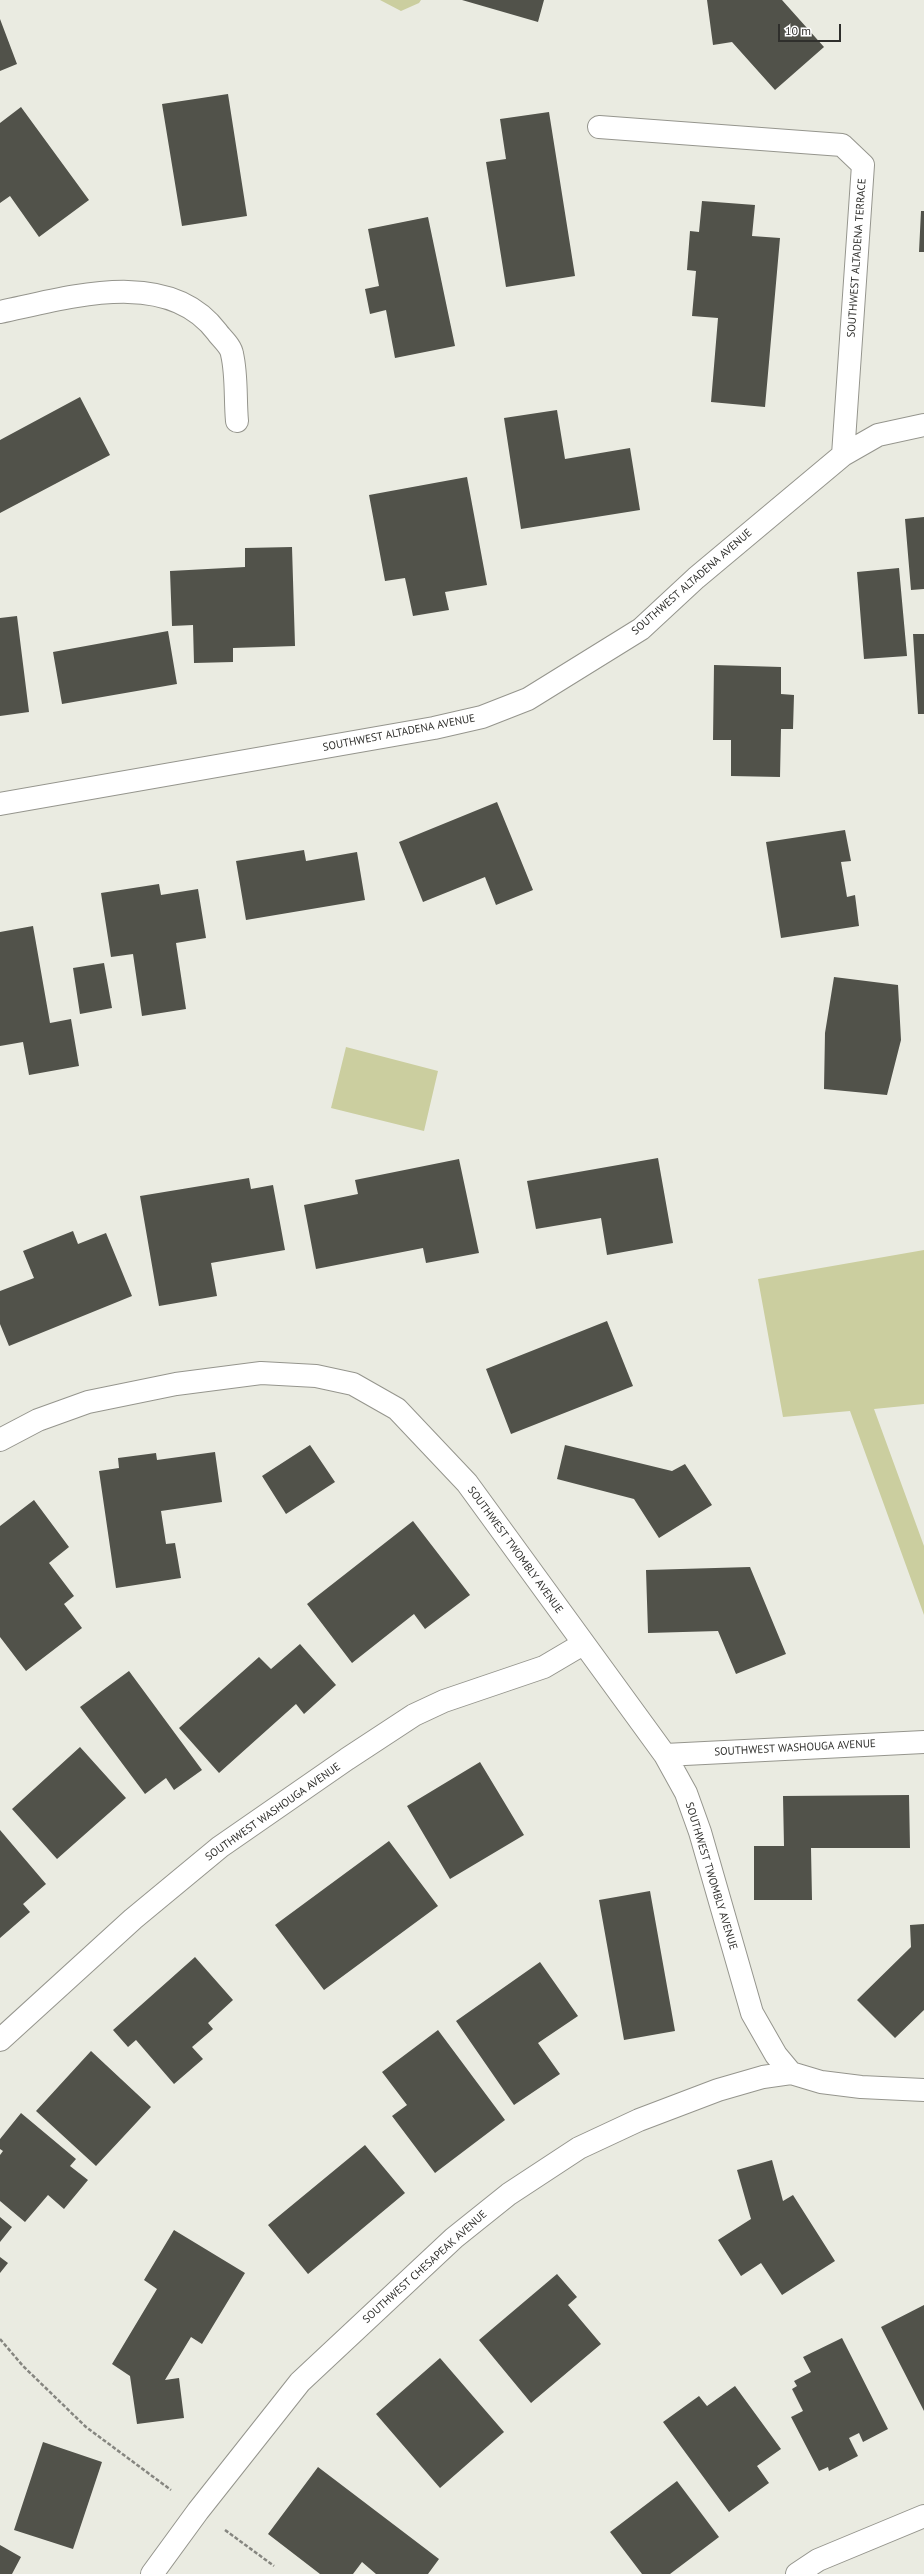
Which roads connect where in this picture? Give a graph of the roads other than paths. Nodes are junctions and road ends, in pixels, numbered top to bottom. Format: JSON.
{"nodes":[{"id":1,"x":599,"y":128,"type":"dead end"},
{"id":2,"x":0,"y":312,"type":"edge"},
{"id":3,"x":237,"y":421,"type":"dead end"},
{"id":4,"x":924,"y":425,"type":"edge"},
{"id":5,"x":843,"y":455,"type":"junction"},
{"id":6,"x":0,"y":804,"type":"edge"},
{"id":7,"x":0,"y":1440,"type":"edge"},
{"id":8,"x":583,"y":1644,"type":"junction"},
{"id":9,"x":924,"y":1742,"type":"edge"},
{"id":10,"x":665,"y":1755,"type":"junction"},
{"id":11,"x":0,"y":2040,"type":"edge"},
{"id":12,"x":791,"y":2073,"type":"junction"},
{"id":13,"x":924,"y":2090,"type":"edge"},
{"id":14,"x":924,"y":2516,"type":"edge"},
{"id":15,"x":152,"y":2574,"type":"edge"},
{"id":16,"x":797,"y":2574,"type":"edge"}],
"edges":[{"from":1,"to":5,"type":"street","name":"SOUTHWEST ALTADENA TERRACE"},
{"from":2,"to":3,"type":"street"},
{"from":4,"to":5,"type":"street","name":"SOUTHWEST ALTADENA AVENUE"},
{"from":5,"to":6,"type":"street","name":"SOUTHWEST ALTADENA AVENUE"},
{"from":7,"to":8,"type":"street","name":"SOUTHWEST TWOMBLY AVENUE"},
{"from":8,"to":10,"type":"street","name":"SOUTHWEST TWOMBLY AVENUE"},
{"from":8,"to":11,"type":"street","name":"SOUTHWEST WASHOUGA AVENUE"},
{"from":9,"to":10,"type":"street","name":"SOUTHWEST WASHOUGA AVENUE"},
{"from":10,"to":12,"type":"street","name":"SOUTHWEST TWOMBLY AVENUE"},
{"from":12,"to":13,"type":"street","name":"SOUTHWEST CHESAPEAK AVENUE"},
{"from":12,"to":15,"type":"street","name":"SOUTHWEST CHESAPEAK AVENUE"},
{"from":14,"to":16,"type":"street"}]}
